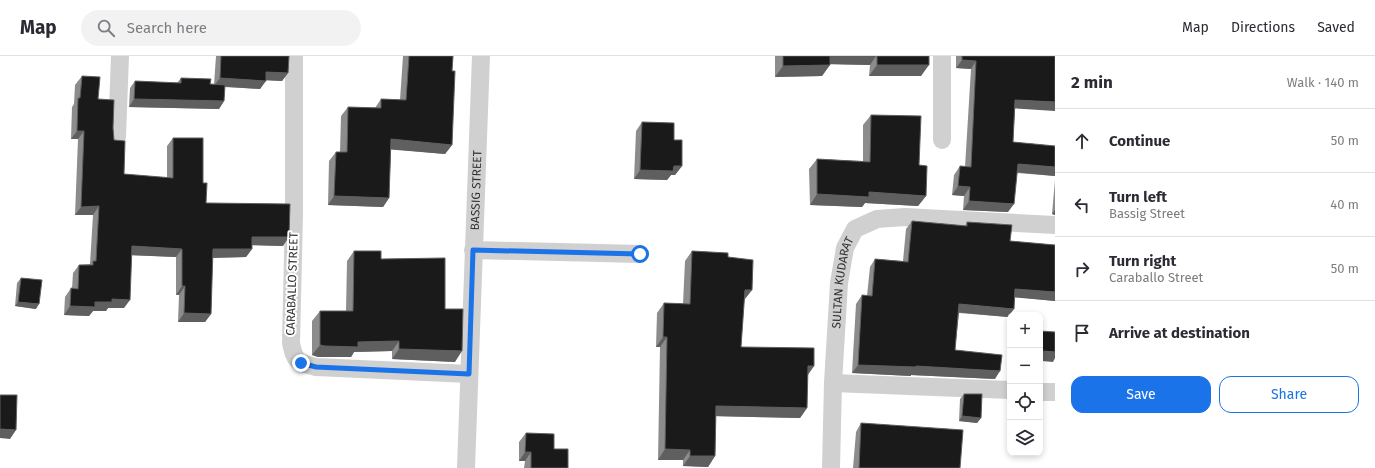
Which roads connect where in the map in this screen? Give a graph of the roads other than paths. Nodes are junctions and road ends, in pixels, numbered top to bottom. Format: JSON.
{"nodes":[{"id":1,"x":120,"y":56,"type":"edge"},
{"id":2,"x":294,"y":56,"type":"edge"},
{"id":3,"x":481,"y":56,"type":"edge"},
{"id":4,"x":942,"y":56,"type":"edge"},
{"id":5,"x":117,"y":137,"type":"dead end"},
{"id":6,"x":942,"y":140,"type":"dead end"},
{"id":7,"x":1055,"y":224,"type":"edge"},
{"id":8,"x":473,"y":250,"type":"junction"},
{"id":9,"x":640,"y":254,"type":"dead end"},
{"id":10,"x":469,"y":374,"type":"junction"},
{"id":11,"x":833,"y":383,"type":"junction"},
{"id":12,"x":1007,"y":390,"type":"edge"},
{"id":13,"x":1043,"y":392,"type":"edge"},
{"id":14,"x":1055,"y":392,"type":"edge"},
{"id":15,"x":466,"y":468,"type":"edge"},
{"id":16,"x":831,"y":468,"type":"edge"}],
"edges":[{"from":1,"to":5,"type":"street"},
{"from":2,"to":10,"type":"street","name":"CARABALLO STREET"},
{"from":3,"to":8,"type":"street","name":"BASSIG STREET"},
{"from":4,"to":6,"type":"street"},
{"from":7,"to":11,"type":"street","name":"SULTAN KUDARAT"},
{"from":8,"to":9,"type":"street"},
{"from":8,"to":10,"type":"street","name":"BASSIG STREET"},
{"from":10,"to":15,"type":"street","name":"BASSIG STREET"},
{"from":11,"to":12,"type":"street"},
{"from":11,"to":16,"type":"street","name":"SULTAN KUDARAT"},
{"from":13,"to":14,"type":"street"}]}
